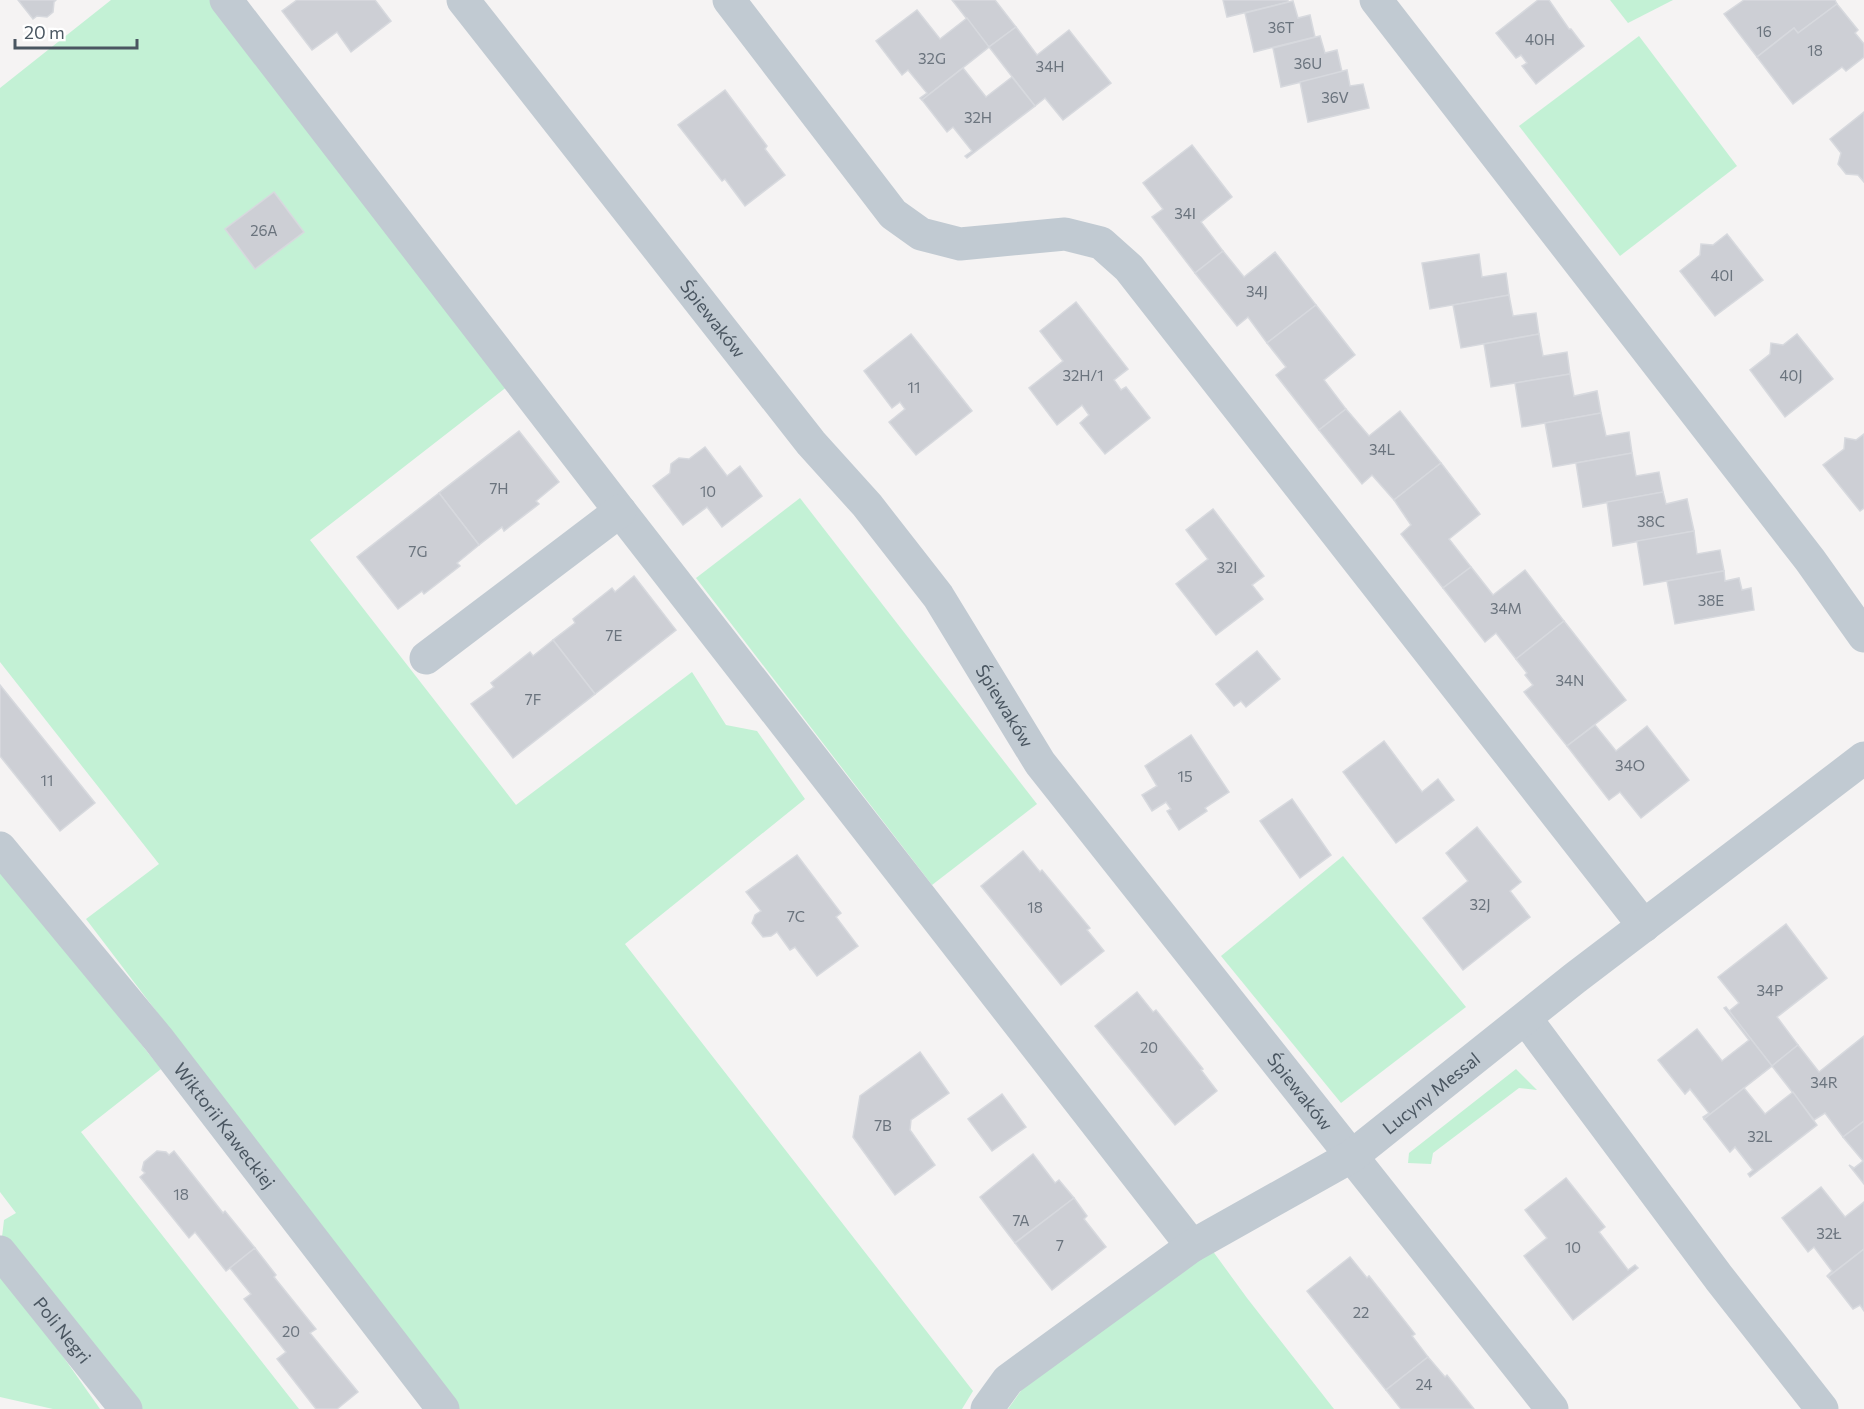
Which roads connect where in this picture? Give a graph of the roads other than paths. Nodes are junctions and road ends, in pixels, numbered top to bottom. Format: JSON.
{"nodes":[{"id":1,"x":225,"y":0,"type":"edge"},
{"id":2,"x":463,"y":0,"type":"edge"},
{"id":3,"x":729,"y":0,"type":"edge"},
{"id":4,"x":1376,"y":0,"type":"edge"},
{"id":5,"x":620,"y":511,"type":"junction"},
{"id":6,"x":1864,"y":636,"type":"edge"},
{"id":7,"x":426,"y":658,"type":"dead end"},
{"id":8,"x":1864,"y":758,"type":"edge"},
{"id":9,"x":0,"y":848,"type":"edge"},
{"id":10,"x":1644,"y":926,"type":"junction"},
{"id":11,"x":1526,"y":1019,"type":"junction"},
{"id":12,"x":1352,"y":1156,"type":"junction"},
{"id":13,"x":1192,"y":1246,"type":"junction"},
{"id":14,"x":0,"y":1252,"type":"edge"},
{"id":15,"x":126,"y":1409,"type":"edge"},
{"id":16,"x":443,"y":1409,"type":"edge"},
{"id":17,"x":987,"y":1409,"type":"edge"},
{"id":18,"x":1552,"y":1409,"type":"edge"},
{"id":19,"x":1822,"y":1409,"type":"edge"}],
"edges":[{"from":1,"to":5,"type":"street"},
{"from":2,"to":12,"type":"street","name":"Śpiewaków"},
{"from":3,"to":10,"type":"street"},
{"from":4,"to":6,"type":"street"},
{"from":5,"to":7,"type":"street"},
{"from":5,"to":13,"type":"street"},
{"from":8,"to":10,"type":"street","name":"Lucyny Messal"},
{"from":9,"to":16,"type":"street","name":"Wiktorii Kaweckiej"},
{"from":10,"to":11,"type":"street","name":"Lucyny Messal"},
{"from":11,"to":12,"type":"street","name":"Lucyny Messal"},
{"from":11,"to":19,"type":"street"},
{"from":12,"to":13,"type":"street","name":"Lucyny Messal"},
{"from":12,"to":18,"type":"street","name":"Śpiewaków"},
{"from":13,"to":17,"type":"street","name":"Lucyny Messal"},
{"from":14,"to":15,"type":"street","name":"Poli Negri"}]}
